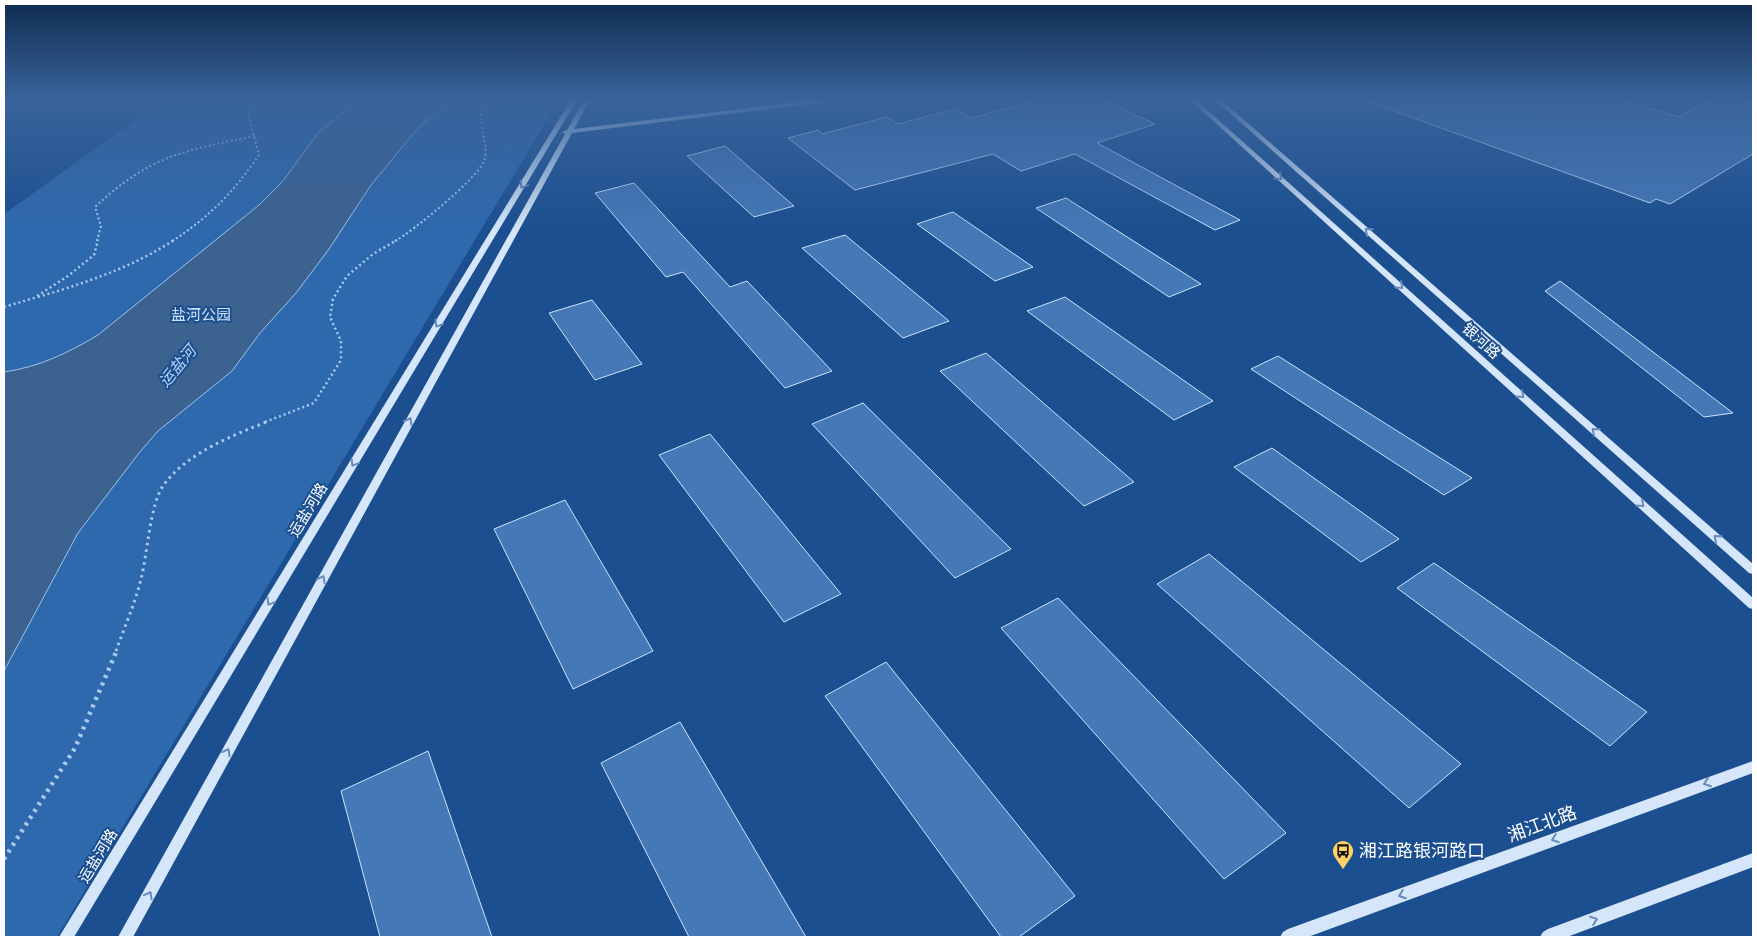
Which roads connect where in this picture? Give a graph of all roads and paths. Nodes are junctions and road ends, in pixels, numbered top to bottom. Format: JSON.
{"nodes":[{"id":1,"x":228,"y":142,"type":"edge"},
{"id":2,"x":256,"y":142,"type":"edge"},
{"id":3,"x":484,"y":142,"type":"edge"},
{"id":4,"x":549,"y":142,"type":"edge"},
{"id":5,"x":563,"y":142,"type":"edge"},
{"id":6,"x":1240,"y":142,"type":"edge"},
{"id":7,"x":1266,"y":142,"type":"edge"},
{"id":8,"x":34,"y":298,"type":"junction"},
{"id":9,"x":4,"y":308,"type":"edge"},
{"id":10,"x":1753,"y":570,"type":"edge"},
{"id":11,"x":1753,"y":605,"type":"edge"},
{"id":12,"x":1753,"y":767,"type":"edge"},
{"id":13,"x":4,"y":859,"type":"edge"},
{"id":14,"x":1753,"y":860,"type":"edge"},
{"id":15,"x":66,"y":937,"type":"edge"},
{"id":16,"x":125,"y":937,"type":"edge"},
{"id":17,"x":1288,"y":937,"type":"edge"},
{"id":18,"x":1548,"y":937,"type":"edge"}],
"edges":[{"from":1,"to":8,"type":"path"},
{"from":2,"to":8,"type":"path"},
{"from":3,"to":13,"type":"path"},
{"from":4,"to":15,"type":"main road","name":"运盐河路","one_way":true},
{"from":16,"to":5,"type":"main road","one_way":true},
{"from":6,"to":11,"type":"main road","name":"银河路","one_way":true},
{"from":10,"to":7,"type":"main road","name":"银河路","one_way":true},
{"from":8,"to":9,"type":"path"},
{"from":12,"to":17,"type":"main road","name":"湘江北路","one_way":true},
{"from":18,"to":14,"type":"main road","one_way":true}]}
